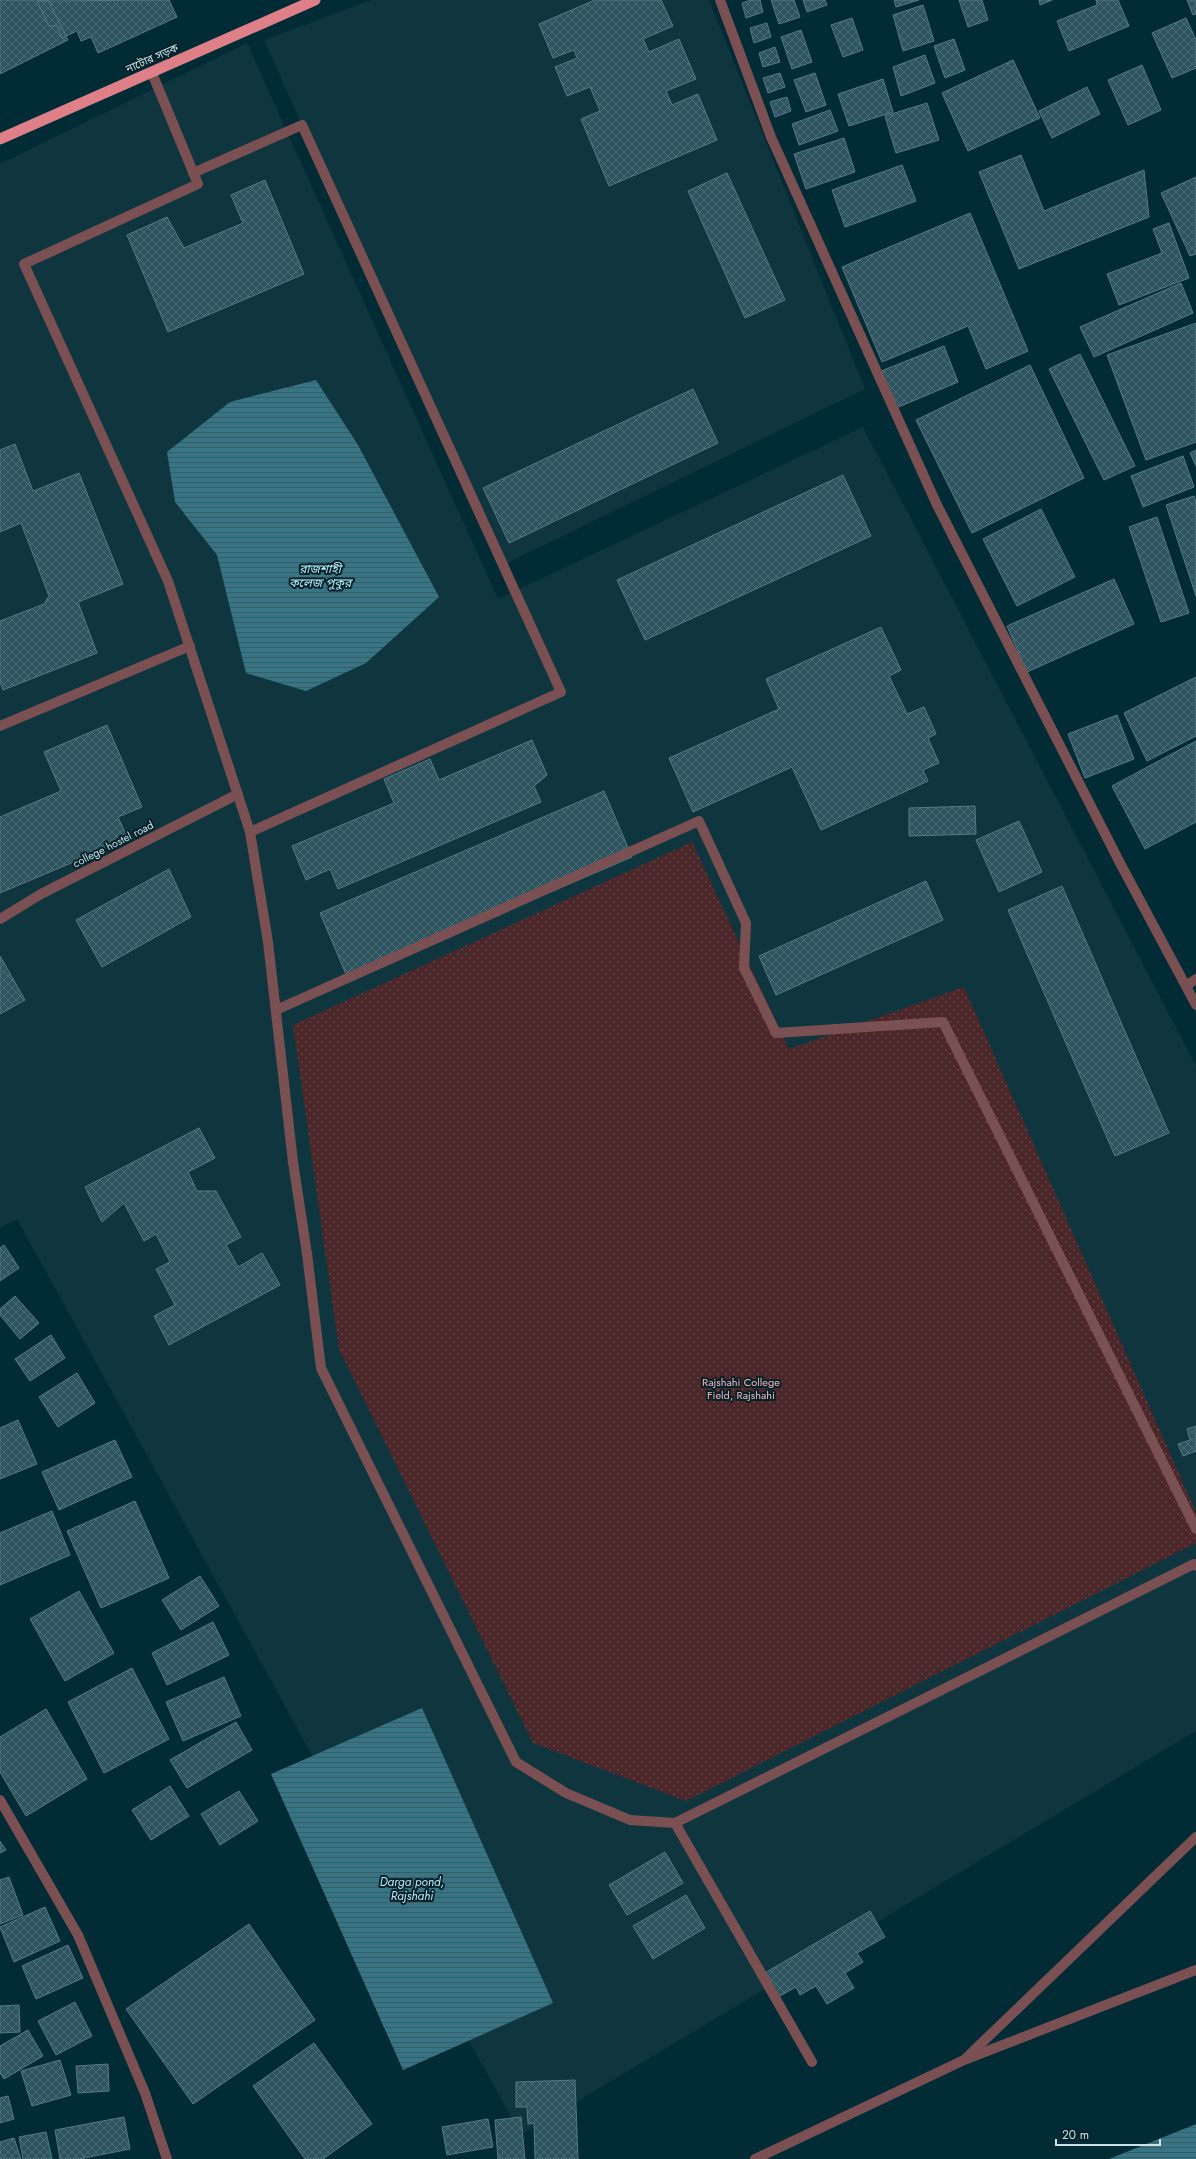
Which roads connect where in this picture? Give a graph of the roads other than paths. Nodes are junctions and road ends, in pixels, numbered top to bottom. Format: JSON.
{"nodes":[{"id":1,"x":314,"y":0,"type":"edge"},
{"id":2,"x":720,"y":0,"type":"edge"},
{"id":3,"x":152,"y":73,"type":"junction"},
{"id":4,"x":0,"y":139,"type":"edge"},
{"id":5,"x":193,"y":173,"type":"junction"},
{"id":6,"x":190,"y":646,"type":"junction"},
{"id":7,"x":0,"y":726,"type":"edge"},
{"id":8,"x":238,"y":794,"type":"junction"},
{"id":9,"x":250,"y":832,"type":"junction"},
{"id":10,"x":0,"y":919,"type":"edge"},
{"id":11,"x":1196,"y":978,"type":"edge"},
{"id":12,"x":1186,"y":986,"type":"junction"},
{"id":13,"x":1196,"y":1005,"type":"edge"},
{"id":14,"x":276,"y":1010,"type":"junction"},
{"id":15,"x":1196,"y":1529,"type":"edge"},
{"id":16,"x":1196,"y":1566,"type":"edge"},
{"id":17,"x":0,"y":1800,"type":"edge"},
{"id":18,"x":675,"y":1823,"type":"junction"},
{"id":19,"x":1196,"y":1837,"type":"edge"},
{"id":20,"x":1196,"y":1970,"type":"edge"},
{"id":21,"x":964,"y":2060,"type":"junction"},
{"id":22,"x":812,"y":2062,"type":"dead end"},
{"id":23,"x":167,"y":2159,"type":"edge"},
{"id":24,"x":755,"y":2159,"type":"edge"}],
"edges":[{"from":1,"to":3,"type":"highway","name":"নাটোর সড়ক"},
{"from":2,"to":12,"type":"street"},
{"from":3,"to":4,"type":"highway","name":"নাটোর সড়ক"},
{"from":3,"to":5,"type":"street"},
{"from":5,"to":6,"type":"street"},
{"from":5,"to":9,"type":"street"},
{"from":6,"to":7,"type":"street"},
{"from":6,"to":8,"type":"street"},
{"from":8,"to":9,"type":"street"},
{"from":8,"to":10,"type":"street","name":"college hostel road"},
{"from":9,"to":14,"type":"street"},
{"from":11,"to":12,"type":"street"},
{"from":12,"to":13,"type":"street"},
{"from":14,"to":15,"type":"street"},
{"from":14,"to":18,"type":"street"},
{"from":16,"to":18,"type":"street"},
{"from":17,"to":23,"type":"street"},
{"from":18,"to":22,"type":"street"},
{"from":19,"to":21,"type":"street"},
{"from":20,"to":21,"type":"street"},
{"from":21,"to":24,"type":"street"}]}
